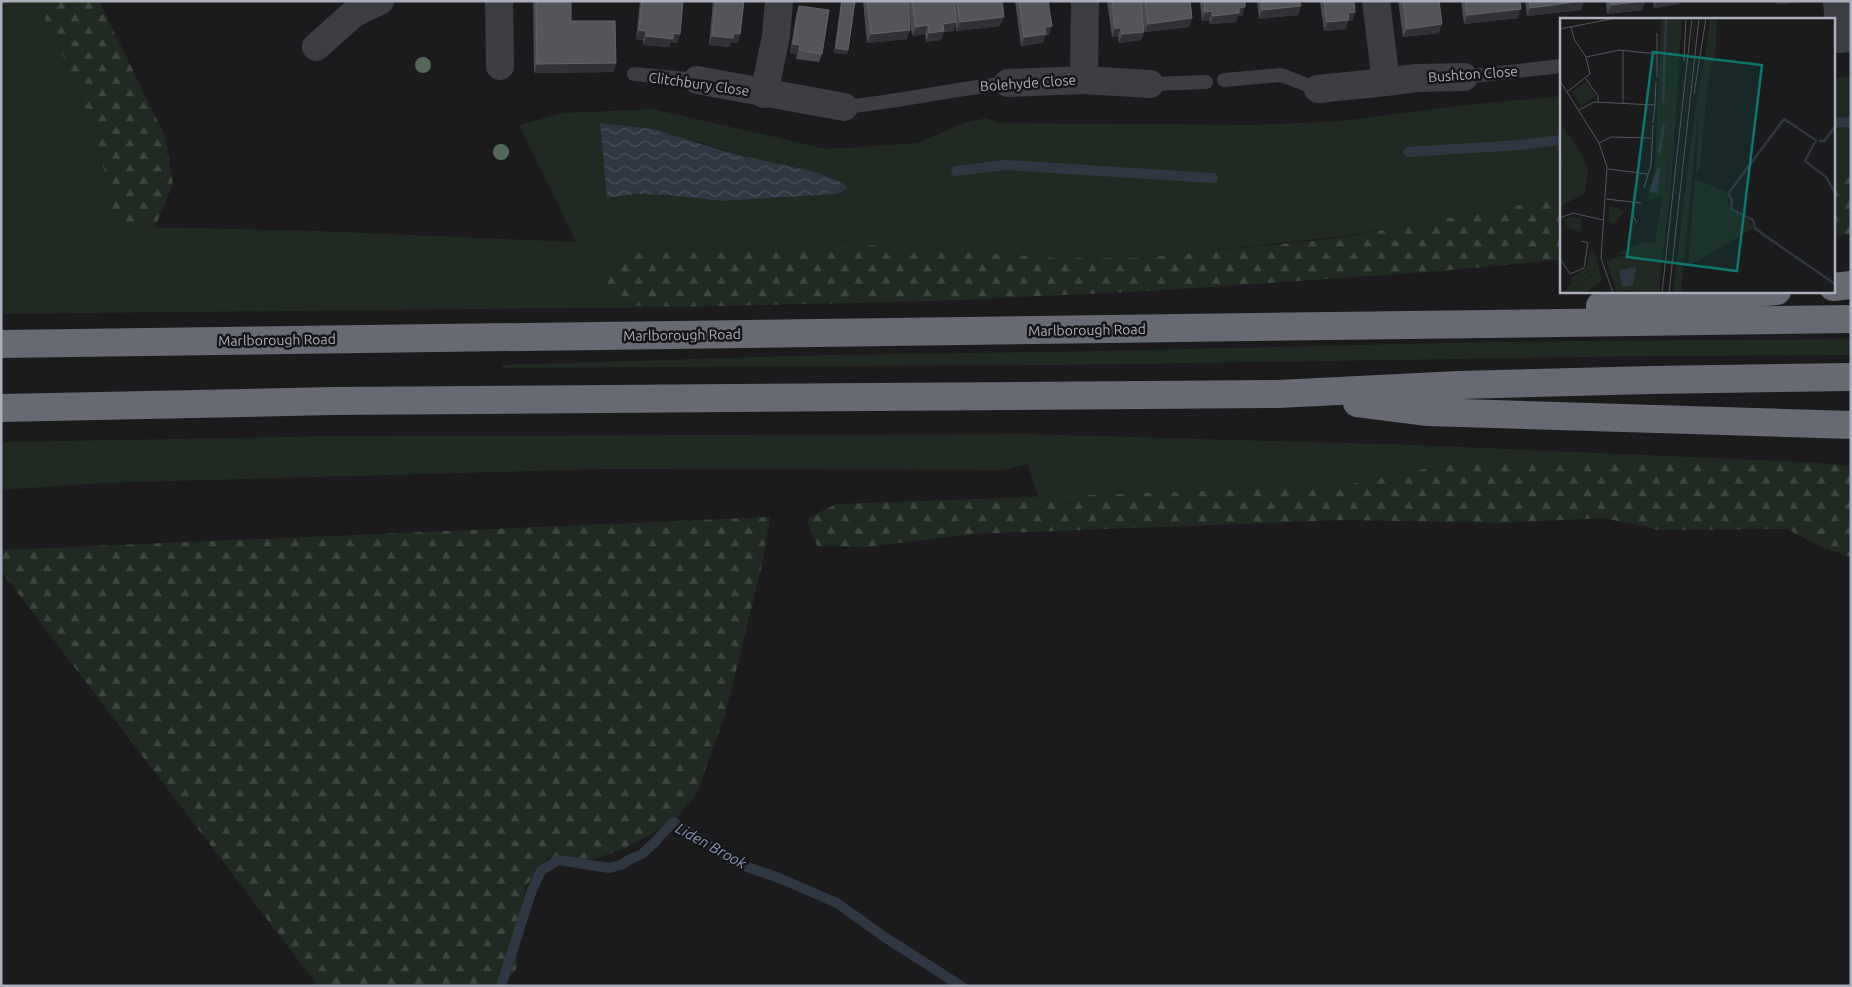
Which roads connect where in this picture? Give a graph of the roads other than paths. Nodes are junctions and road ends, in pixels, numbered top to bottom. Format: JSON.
{"nodes":[{"id":1,"x":380,"y":1,"type":"edge"},
{"id":2,"x":499,"y":1,"type":"edge"},
{"id":3,"x":780,"y":1,"type":"edge"},
{"id":4,"x":1085,"y":1,"type":"edge"},
{"id":5,"x":1376,"y":1,"type":"edge"},
{"id":6,"x":1836,"y":1,"type":"edge"},
{"id":7,"x":1842,"y":39,"type":"edge"},
{"id":8,"x":316,"y":48,"type":"dead end"},
{"id":9,"x":500,"y":66,"type":"dead end"},
{"id":10,"x":1560,"y":66,"type":"edge"},
{"id":11,"x":634,"y":74,"type":"dead end"},
{"id":12,"x":1464,"y":77,"type":"joint"},
{"id":13,"x":697,"y":80,"type":"joint"},
{"id":14,"x":1084,"y":80,"type":"junction"},
{"id":15,"x":1224,"y":80,"type":"dead end"},
{"id":16,"x":1008,"y":82,"type":"joint"},
{"id":17,"x":1206,"y":82,"type":"dead end"},
{"id":18,"x":1386,"y":82,"type":"junction"},
{"id":19,"x":1150,"y":84,"type":"joint"},
{"id":20,"x":1318,"y":89,"type":"joint"},
{"id":21,"x":942,"y":93,"type":"joint"},
{"id":22,"x":764,"y":94,"type":"junction"},
{"id":23,"x":844,"y":107,"type":"joint"},
{"id":24,"x":1851,"y":285,"type":"edge"},
{"id":25,"x":1834,"y":287,"type":"edge"},
{"id":26,"x":1765,"y":292,"type":"edge"},
{"id":27,"x":1851,"y":319,"type":"edge"},
{"id":28,"x":1362,"y":326,"type":"junction"},
{"id":29,"x":1,"y":344,"type":"edge"},
{"id":30,"x":1851,"y":377,"type":"edge"},
{"id":31,"x":1278,"y":394,"type":"junction"},
{"id":32,"x":1,"y":408,"type":"edge"},
{"id":33,"x":1851,"y":425,"type":"edge"}],
"edges":[{"from":1,"to":8,"type":"street"},
{"from":2,"to":9,"type":"street"},
{"from":3,"to":22,"type":"street","name":"Clitchbury Close"},
{"from":4,"to":14,"type":"street","name":"Bolehyde Close"},
{"from":5,"to":18,"type":"street"},
{"from":6,"to":7,"type":"street"},
{"from":10,"to":12,"type":"lane","name":"Bushton Close"},
{"from":11,"to":13,"type":"lane","name":"Clitchbury Close"},
{"from":12,"to":18,"type":"street","name":"Bushton Close"},
{"from":13,"to":22,"type":"street","name":"Clitchbury Close"},
{"from":14,"to":16,"type":"street","name":"Bolehyde Close"},
{"from":14,"to":19,"type":"street","name":"Bolehyde Close"},
{"from":15,"to":20,"type":"lane","name":"Bushton Close"},
{"from":16,"to":21,"type":"lane","name":"Bolehyde Close"},
{"from":17,"to":19,"type":"lane","name":"Bolehyde Close"},
{"from":18,"to":20,"type":"street","name":"Bushton Close"},
{"from":21,"to":23,"type":"lane","name":"Clitchbury Close"},
{"from":22,"to":23,"type":"street","name":"Clitchbury Close"},
{"from":24,"to":25,"type":"highway"},
{"from":26,"to":28,"type":"highway"},
{"from":27,"to":28,"type":"highway"},
{"from":28,"to":29,"type":"highway","name":"Marlborough Road"},
{"from":30,"to":31,"type":"highway"},
{"from":31,"to":32,"type":"highway"},
{"from":31,"to":33,"type":"highway"}]}
